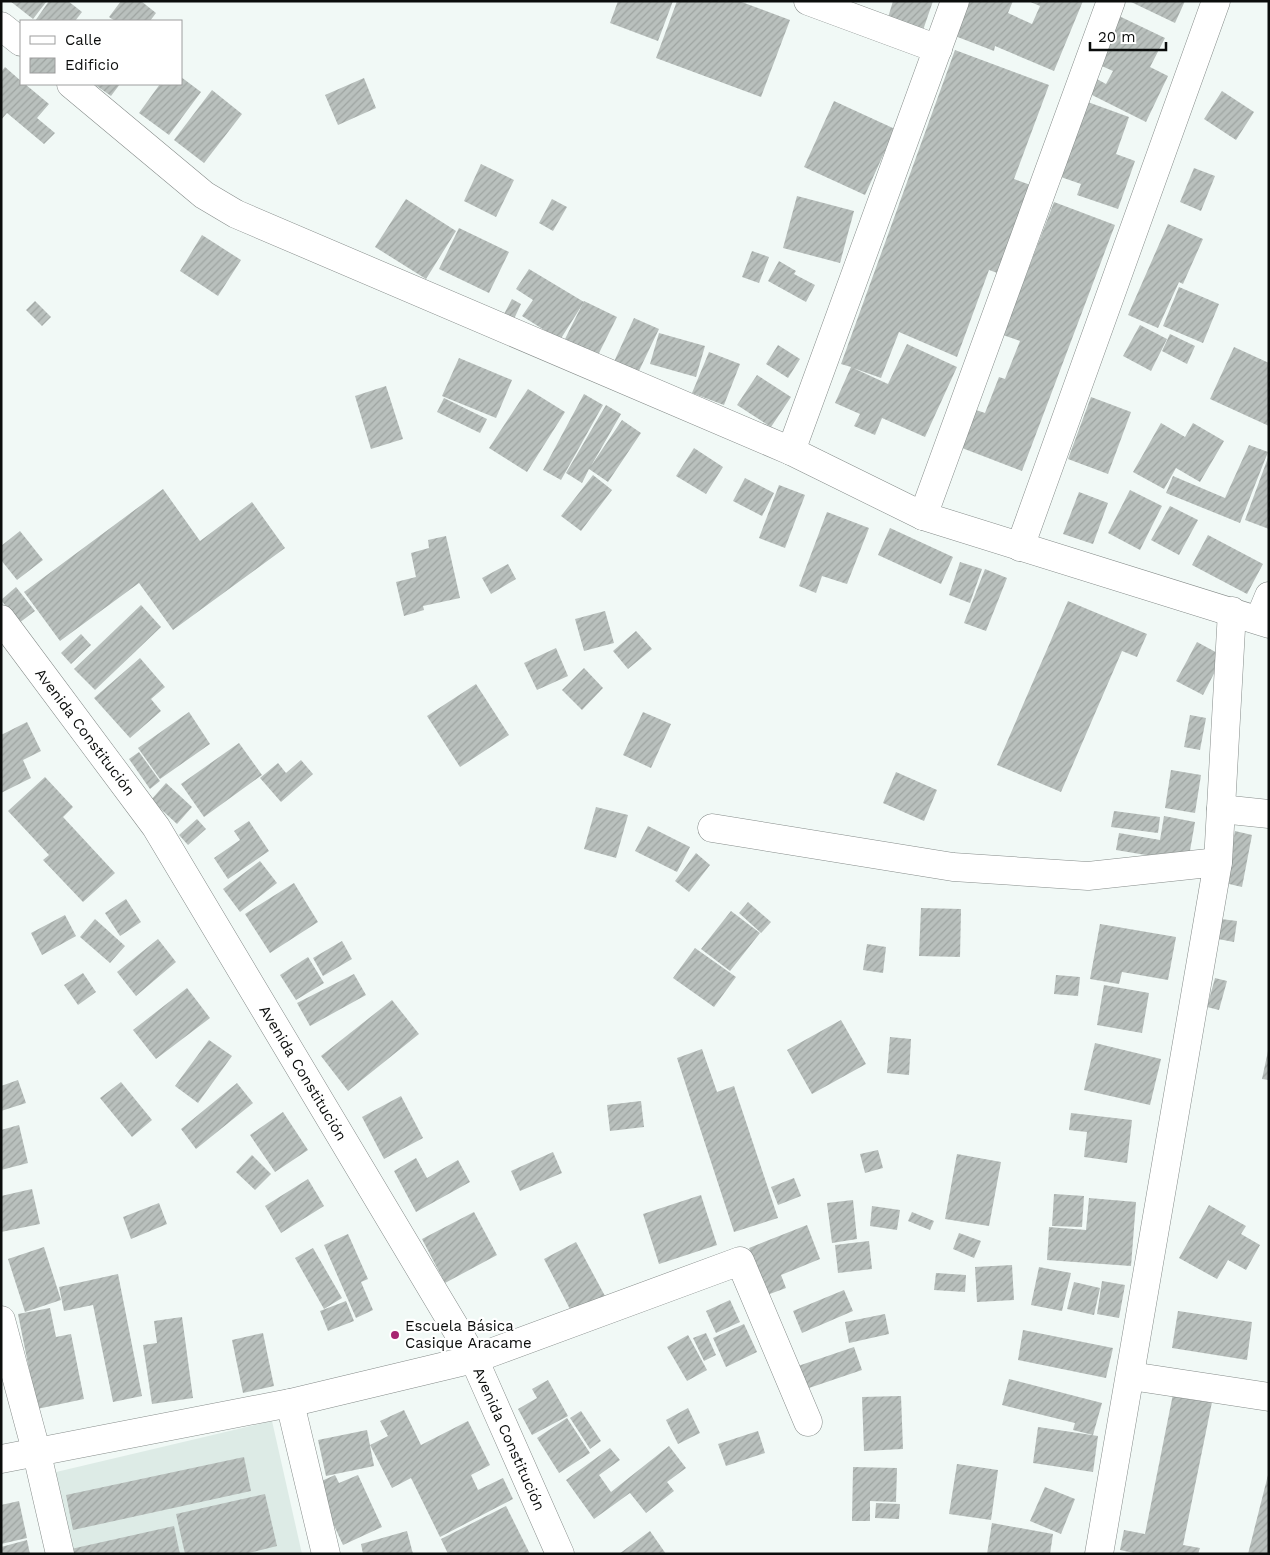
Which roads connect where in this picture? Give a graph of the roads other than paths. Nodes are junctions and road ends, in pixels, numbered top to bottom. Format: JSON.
{"nodes":[{"id":1,"x":808,"y":1,"type":"edge"},
{"id":2,"x":955,"y":1,"type":"edge"},
{"id":3,"x":1111,"y":1,"type":"edge"},
{"id":4,"x":1216,"y":1,"type":"edge"},
{"id":5,"x":1,"y":26,"type":"edge"},
{"id":6,"x":20,"y":41,"type":"edge"},
{"id":7,"x":938,"y":49,"type":"junction"},
{"id":8,"x":72,"y":85,"type":"edge"},
{"id":9,"x":791,"y":451,"type":"junction"},
{"id":10,"x":924,"y":516,"type":"junction"},
{"id":11,"x":1020,"y":547,"type":"junction"},
{"id":12,"x":1232,"y":611,"type":"junction"},
{"id":13,"x":1266,"y":613,"type":"edge"},
{"id":14,"x":1,"y":619,"type":"edge"},
{"id":15,"x":1222,"y":809,"type":"junction"},
{"id":16,"x":1269,"y":814,"type":"edge"},
{"id":17,"x":712,"y":828,"type":"dead end"},
{"id":18,"x":1218,"y":862,"type":"junction"},
{"id":19,"x":1,"y":1320,"type":"edge"},
{"id":20,"x":474,"y":1359,"type":"junction"},
{"id":21,"x":1131,"y":1376,"type":"junction"},
{"id":22,"x":1269,"y":1397,"type":"edge"},
{"id":23,"x":290,"y":1403,"type":"junction"},
{"id":24,"x":808,"y":1422,"type":"dead end"},
{"id":25,"x":37,"y":1454,"type":"junction"},
{"id":26,"x":1,"y":1459,"type":"edge"},
{"id":27,"x":60,"y":1554,"type":"edge"},
{"id":28,"x":326,"y":1554,"type":"edge"},
{"id":29,"x":560,"y":1554,"type":"edge"},
{"id":30,"x":1099,"y":1554,"type":"edge"}],
"edges":[{"from":1,"to":7,"type":"street"},
{"from":2,"to":7,"type":"street"},
{"from":3,"to":10,"type":"street"},
{"from":4,"to":11,"type":"street"},
{"from":5,"to":6,"type":"street"},
{"from":7,"to":9,"type":"street"},
{"from":8,"to":9,"type":"street"},
{"from":9,"to":10,"type":"street"},
{"from":10,"to":11,"type":"street"},
{"from":11,"to":12,"type":"street"},
{"from":12,"to":13,"type":"street"},
{"from":12,"to":15,"type":"street"},
{"from":14,"to":20,"type":"street","name":"Avenida Constitución"},
{"from":15,"to":16,"type":"street"},
{"from":15,"to":18,"type":"street"},
{"from":17,"to":18,"type":"street"},
{"from":18,"to":21,"type":"street"},
{"from":19,"to":25,"type":"street"},
{"from":20,"to":23,"type":"street"},
{"from":20,"to":24,"type":"street"},
{"from":20,"to":29,"type":"street","name":"Avenida Constitución"},
{"from":21,"to":22,"type":"street"},
{"from":21,"to":30,"type":"street"},
{"from":23,"to":25,"type":"street"},
{"from":23,"to":28,"type":"street"},
{"from":25,"to":26,"type":"street"},
{"from":25,"to":27,"type":"street"}]}
